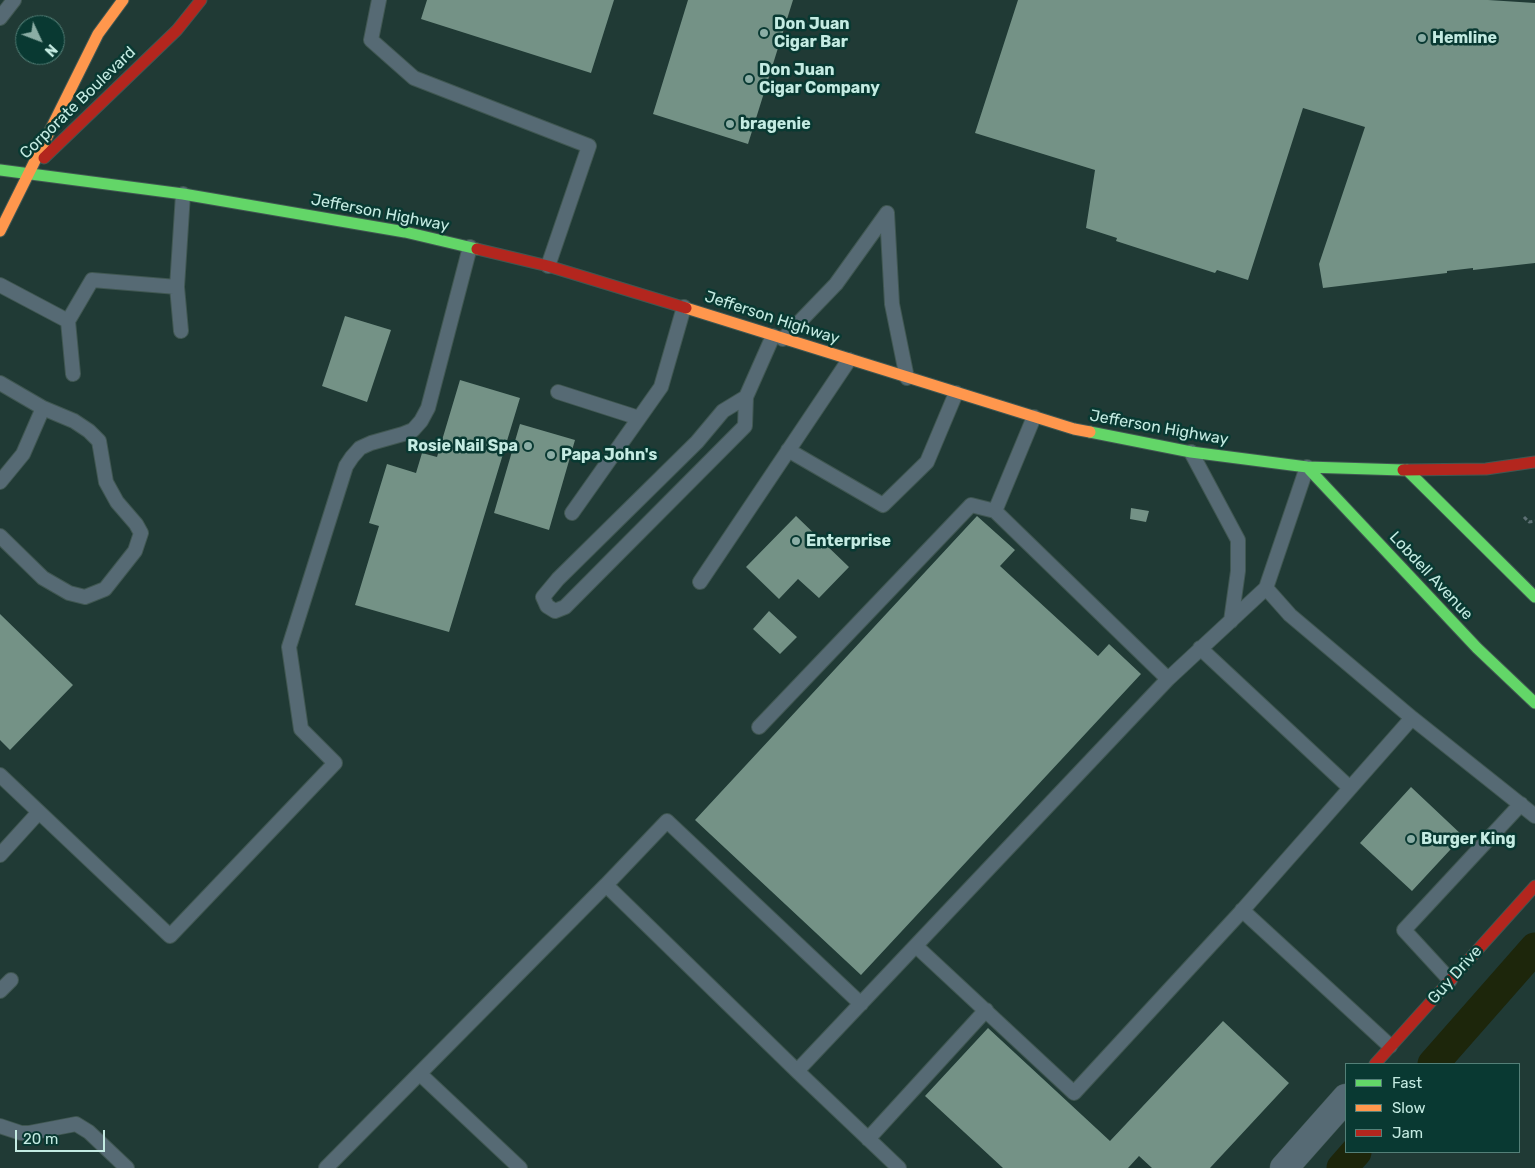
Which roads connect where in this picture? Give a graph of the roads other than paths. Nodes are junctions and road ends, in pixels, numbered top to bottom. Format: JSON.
{"nodes":[{"id":1,"x":14,"y":0,"type":"edge"},
{"id":2,"x":123,"y":0,"type":"edge"},
{"id":3,"x":201,"y":0,"type":"edge"},
{"id":4,"x":379,"y":0,"type":"edge"},
{"id":5,"x":0,"y":18,"type":"edge"},
{"id":6,"x":0,"y":170,"type":"edge"},
{"id":7,"x":28,"y":173,"type":"junction"},
{"id":8,"x":183,"y":194,"type":"junction"},
{"id":9,"x":0,"y":231,"type":"edge"},
{"id":10,"x":470,"y":247,"type":"junction"},
{"id":11,"x":548,"y":266,"type":"junction"},
{"id":12,"x":0,"y":286,"type":"edge"},
{"id":13,"x":177,"y":286,"type":"junction"},
{"id":14,"x":684,"y":307,"type":"junction"},
{"id":15,"x":68,"y":321,"type":"junction"},
{"id":16,"x":181,"y":331,"type":"dead end"},
{"id":17,"x":778,"y":338,"type":"junction"},
{"id":18,"x":849,"y":360,"type":"junction"},
{"id":19,"x":72,"y":374,"type":"dead end"},
{"id":20,"x":907,"y":378,"type":"junction"},
{"id":21,"x":0,"y":383,"type":"edge"},
{"id":22,"x":558,"y":392,"type":"dead end"},
{"id":23,"x":956,"y":392,"type":"junction"},
{"id":24,"x":746,"y":397,"type":"junction"},
{"id":25,"x":43,"y":408,"type":"junction"},
{"id":26,"x":1034,"y":417,"type":"junction"},
{"id":27,"x":639,"y":418,"type":"junction"},
{"id":28,"x":788,"y":450,"type":"junction"},
{"id":29,"x":1191,"y":452,"type":"junction"},
{"id":30,"x":1535,"y":462,"type":"edge"},
{"id":31,"x":1308,"y":468,"type":"junction"},
{"id":32,"x":1407,"y":470,"type":"junction"},
{"id":33,"x":0,"y":482,"type":"edge"},
{"id":34,"x":995,"y":511,"type":"junction"},
{"id":35,"x":572,"y":513,"type":"dead end"},
{"id":36,"x":0,"y":536,"type":"edge"},
{"id":37,"x":700,"y":582,"type":"dead end"},
{"id":38,"x":1266,"y":588,"type":"junction"},
{"id":39,"x":1535,"y":596,"type":"edge"},
{"id":40,"x":1231,"y":620,"type":"junction"},
{"id":41,"x":1200,"y":648,"type":"junction"},
{"id":42,"x":1168,"y":679,"type":"junction"},
{"id":43,"x":1535,"y":703,"type":"edge"},
{"id":44,"x":1412,"y":718,"type":"junction"},
{"id":45,"x":759,"y":727,"type":"dead end"},
{"id":46,"x":0,"y":775,"type":"edge"},
{"id":47,"x":1350,"y":788,"type":"junction"},
{"id":48,"x":1521,"y":804,"type":"junction"},
{"id":49,"x":39,"y":812,"type":"junction"},
{"id":50,"x":1535,"y":816,"type":"edge"},
{"id":51,"x":0,"y":855,"type":"edge"},
{"id":52,"x":606,"y":885,"type":"junction"},
{"id":53,"x":1535,"y":886,"type":"edge"},
{"id":54,"x":1242,"y":910,"type":"junction"},
{"id":55,"x":916,"y":946,"type":"junction"},
{"id":56,"x":11,"y":980,"type":"dead end"},
{"id":57,"x":1450,"y":980,"type":"junction"},
{"id":58,"x":0,"y":991,"type":"edge"},
{"id":59,"x":861,"y":1004,"type":"junction"},
{"id":60,"x":986,"y":1010,"type":"junction"},
{"id":61,"x":1390,"y":1046,"type":"junction"},
{"id":62,"x":1376,"y":1063,"type":"edge"},
{"id":63,"x":797,"y":1072,"type":"junction"},
{"id":64,"x":420,"y":1074,"type":"junction"},
{"id":65,"x":1345,"y":1099,"type":"edge"},
{"id":66,"x":0,"y":1126,"type":"edge"},
{"id":67,"x":868,"y":1139,"type":"junction"},
{"id":68,"x":127,"y":1168,"type":"edge"},
{"id":69,"x":326,"y":1168,"type":"edge"},
{"id":70,"x":520,"y":1168,"type":"edge"},
{"id":71,"x":899,"y":1168,"type":"edge"},
{"id":72,"x":1284,"y":1168,"type":"edge"}],
"edges":[{"from":1,"to":5,"type":"lane"},
{"from":2,"to":7,"type":"main road","name":"Corporate Boulevard"},
{"from":3,"to":7,"type":"main road","name":"Corporate Boulevard"},
{"from":4,"to":11,"type":"lane"},
{"from":6,"to":7,"type":"main road","name":"Jefferson Highway"},
{"from":7,"to":8,"type":"main road","name":"Jefferson Highway"},
{"from":7,"to":9,"type":"main road"},
{"from":8,"to":10,"type":"main road","name":"Jefferson Highway"},
{"from":8,"to":13,"type":"lane"},
{"from":10,"to":11,"type":"main road","name":"Jefferson Highway"},
{"from":10,"to":49,"type":"lane"},
{"from":11,"to":14,"type":"main road","name":"Jefferson Highway"},
{"from":12,"to":15,"type":"lane"},
{"from":13,"to":15,"type":"lane"},
{"from":13,"to":16,"type":"lane"},
{"from":14,"to":17,"type":"main road","name":"Jefferson Highway"},
{"from":14,"to":27,"type":"lane"},
{"from":15,"to":19,"type":"lane"},
{"from":17,"to":18,"type":"main road","name":"Jefferson Highway"},
{"from":17,"to":20,"type":"lane"},
{"from":17,"to":24,"type":"lane"},
{"from":18,"to":20,"type":"main road","name":"Jefferson Highway"},
{"from":18,"to":28,"type":"lane"},
{"from":20,"to":23,"type":"main road","name":"Jefferson Highway"},
{"from":21,"to":25,"type":"lane"},
{"from":22,"to":27,"type":"lane"},
{"from":23,"to":26,"type":"main road","name":"Jefferson Highway"},
{"from":23,"to":28,"type":"lane"},
{"from":24,"to":24,"type":"lane"},
{"from":25,"to":33,"type":"lane"},
{"from":25,"to":36,"type":"lane"},
{"from":26,"to":29,"type":"main road","name":"Jefferson Highway"},
{"from":26,"to":34,"type":"lane"},
{"from":27,"to":35,"type":"lane"},
{"from":28,"to":37,"type":"lane"},
{"from":29,"to":31,"type":"main road","name":"Jefferson Highway"},
{"from":29,"to":40,"type":"lane"},
{"from":30,"to":32,"type":"main road","name":"Jefferson Highway"},
{"from":31,"to":32,"type":"main road","name":"Jefferson Highway"},
{"from":31,"to":38,"type":"lane"},
{"from":31,"to":43,"type":"main road","name":"Lobdell Avenue"},
{"from":32,"to":39,"type":"main road"},
{"from":34,"to":42,"type":"lane"},
{"from":34,"to":45,"type":"lane"},
{"from":38,"to":40,"type":"lane"},
{"from":38,"to":44,"type":"lane"},
{"from":40,"to":41,"type":"lane"},
{"from":41,"to":42,"type":"lane"},
{"from":41,"to":47,"type":"lane"},
{"from":42,"to":55,"type":"lane"},
{"from":44,"to":47,"type":"lane"},
{"from":44,"to":48,"type":"lane"},
{"from":46,"to":49,"type":"lane"},
{"from":47,"to":54,"type":"lane"},
{"from":48,"to":50,"type":"lane"},
{"from":48,"to":57,"type":"lane"},
{"from":49,"to":51,"type":"lane"},
{"from":52,"to":59,"type":"lane"},
{"from":52,"to":63,"type":"lane"},
{"from":52,"to":64,"type":"lane"},
{"from":53,"to":57,"type":"main road","name":"Guy Drive"},
{"from":54,"to":60,"type":"lane"},
{"from":54,"to":61,"type":"lane"},
{"from":55,"to":59,"type":"lane"},
{"from":55,"to":60,"type":"lane"},
{"from":56,"to":58,"type":"lane"},
{"from":57,"to":61,"type":"main road","name":"Guy Drive"},
{"from":59,"to":63,"type":"lane"},
{"from":60,"to":67,"type":"lane"},
{"from":61,"to":62,"type":"main road","name":"Guy Drive"},
{"from":63,"to":67,"type":"lane"},
{"from":64,"to":69,"type":"lane"},
{"from":64,"to":70,"type":"lane"},
{"from":65,"to":72,"type":"street"},
{"from":66,"to":68,"type":"lane"},
{"from":67,"to":71,"type":"lane"}]}
